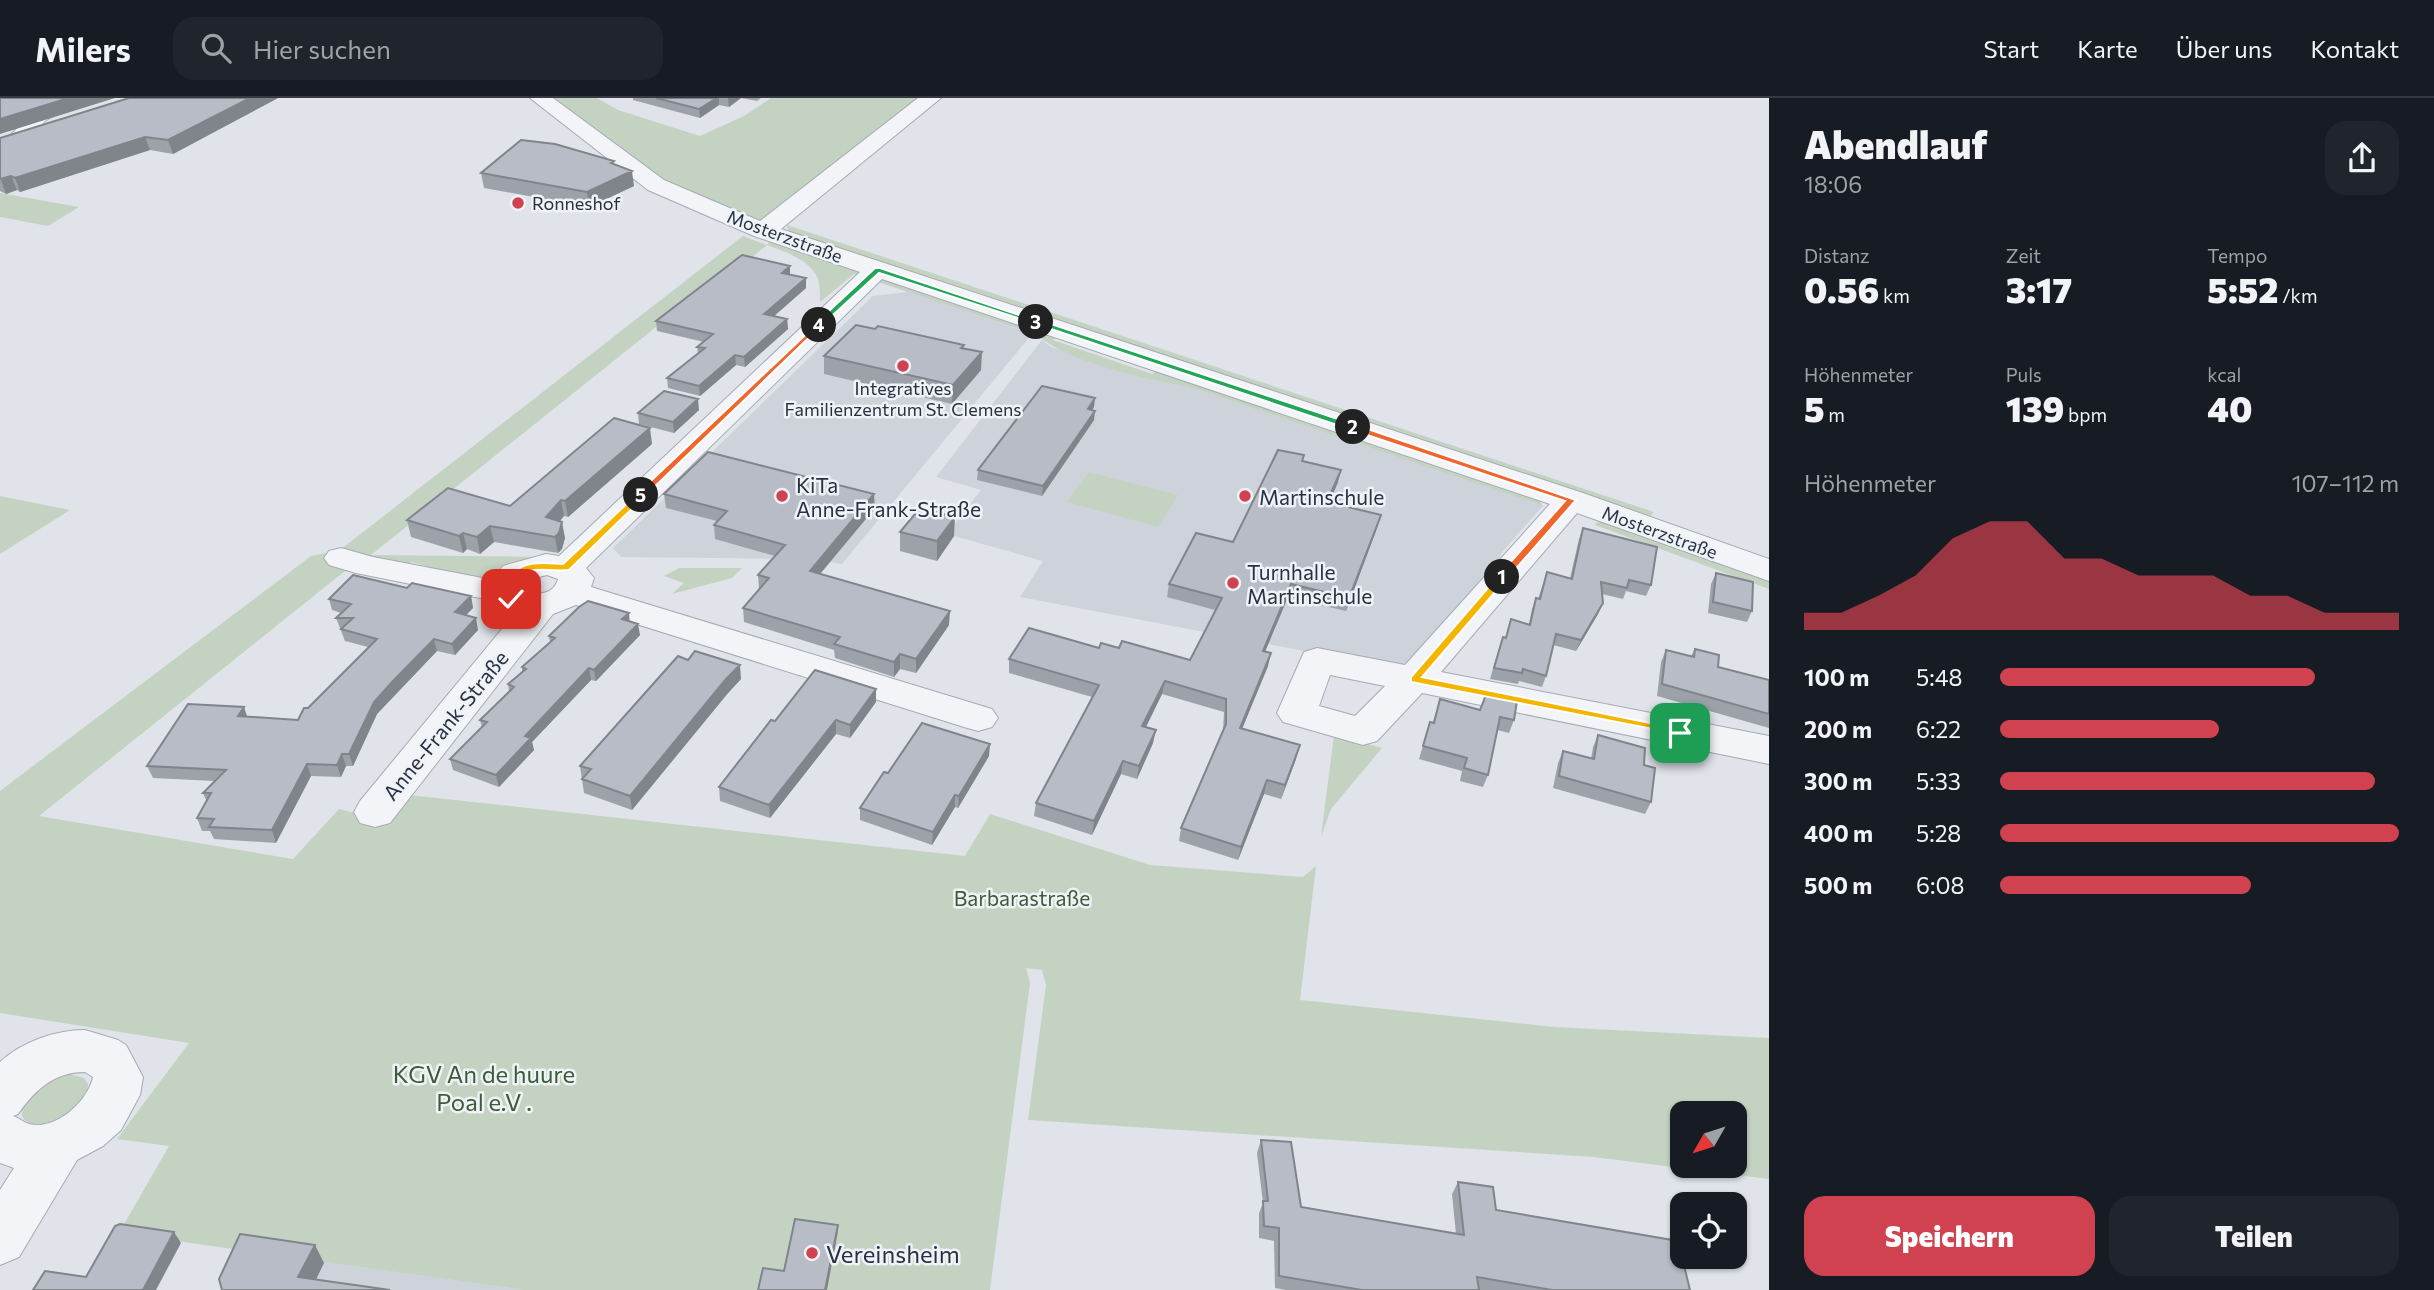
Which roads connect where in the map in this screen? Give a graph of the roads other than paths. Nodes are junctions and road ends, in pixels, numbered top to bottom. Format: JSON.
{"nodes":[{"id":1,"x":540,"y":98,"type":"edge"},
{"id":2,"x":932,"y":98,"type":"edge"},
{"id":3,"x":76,"y":108,"type":"edge"},
{"id":4,"x":0,"y":142,"type":"edge"},
{"id":5,"x":762,"y":231,"type":"junction"},
{"id":6,"x":877,"y":270,"type":"junction"},
{"id":7,"x":1571,"y":500,"type":"junction"},
{"id":8,"x":341,"y":558,"type":"dead end"},
{"id":9,"x":1769,"y":571,"type":"edge"},
{"id":10,"x":546,"y":589,"type":"junction"},
{"id":11,"x":978,"y":718,"type":"dead end"},
{"id":12,"x":1769,"y":750,"type":"edge"},
{"id":13,"x":375,"y":811,"type":"dead end"},
{"id":14,"x":0,"y":1099,"type":"edge"},
{"id":15,"x":0,"y":1134,"type":"edge"},
{"id":16,"x":58,"y":1144,"type":"junction"},
{"id":17,"x":0,"y":1239,"type":"edge"}],
"edges":[{"from":1,"to":5,"type":"street","name":"Mosterzstraße"},
{"from":2,"to":5,"type":"street"},
{"from":3,"to":4,"type":"street"},
{"from":5,"to":6,"type":"street","name":"Mosterzstraße"},
{"from":6,"to":7,"type":"street","name":"Mosterzstraße"},
{"from":6,"to":10,"type":"street","name":"Anne-Frank-Straße"},
{"from":7,"to":9,"type":"street","name":"Mosterzstraße"},
{"from":7,"to":12,"type":"street"},
{"from":8,"to":10,"type":"street"},
{"from":10,"to":11,"type":"street"},
{"from":10,"to":13,"type":"street","name":"Anne-Frank-Straße"},
{"from":14,"to":16,"type":"street"},
{"from":15,"to":16,"type":"street"},
{"from":16,"to":17,"type":"street"}]}
